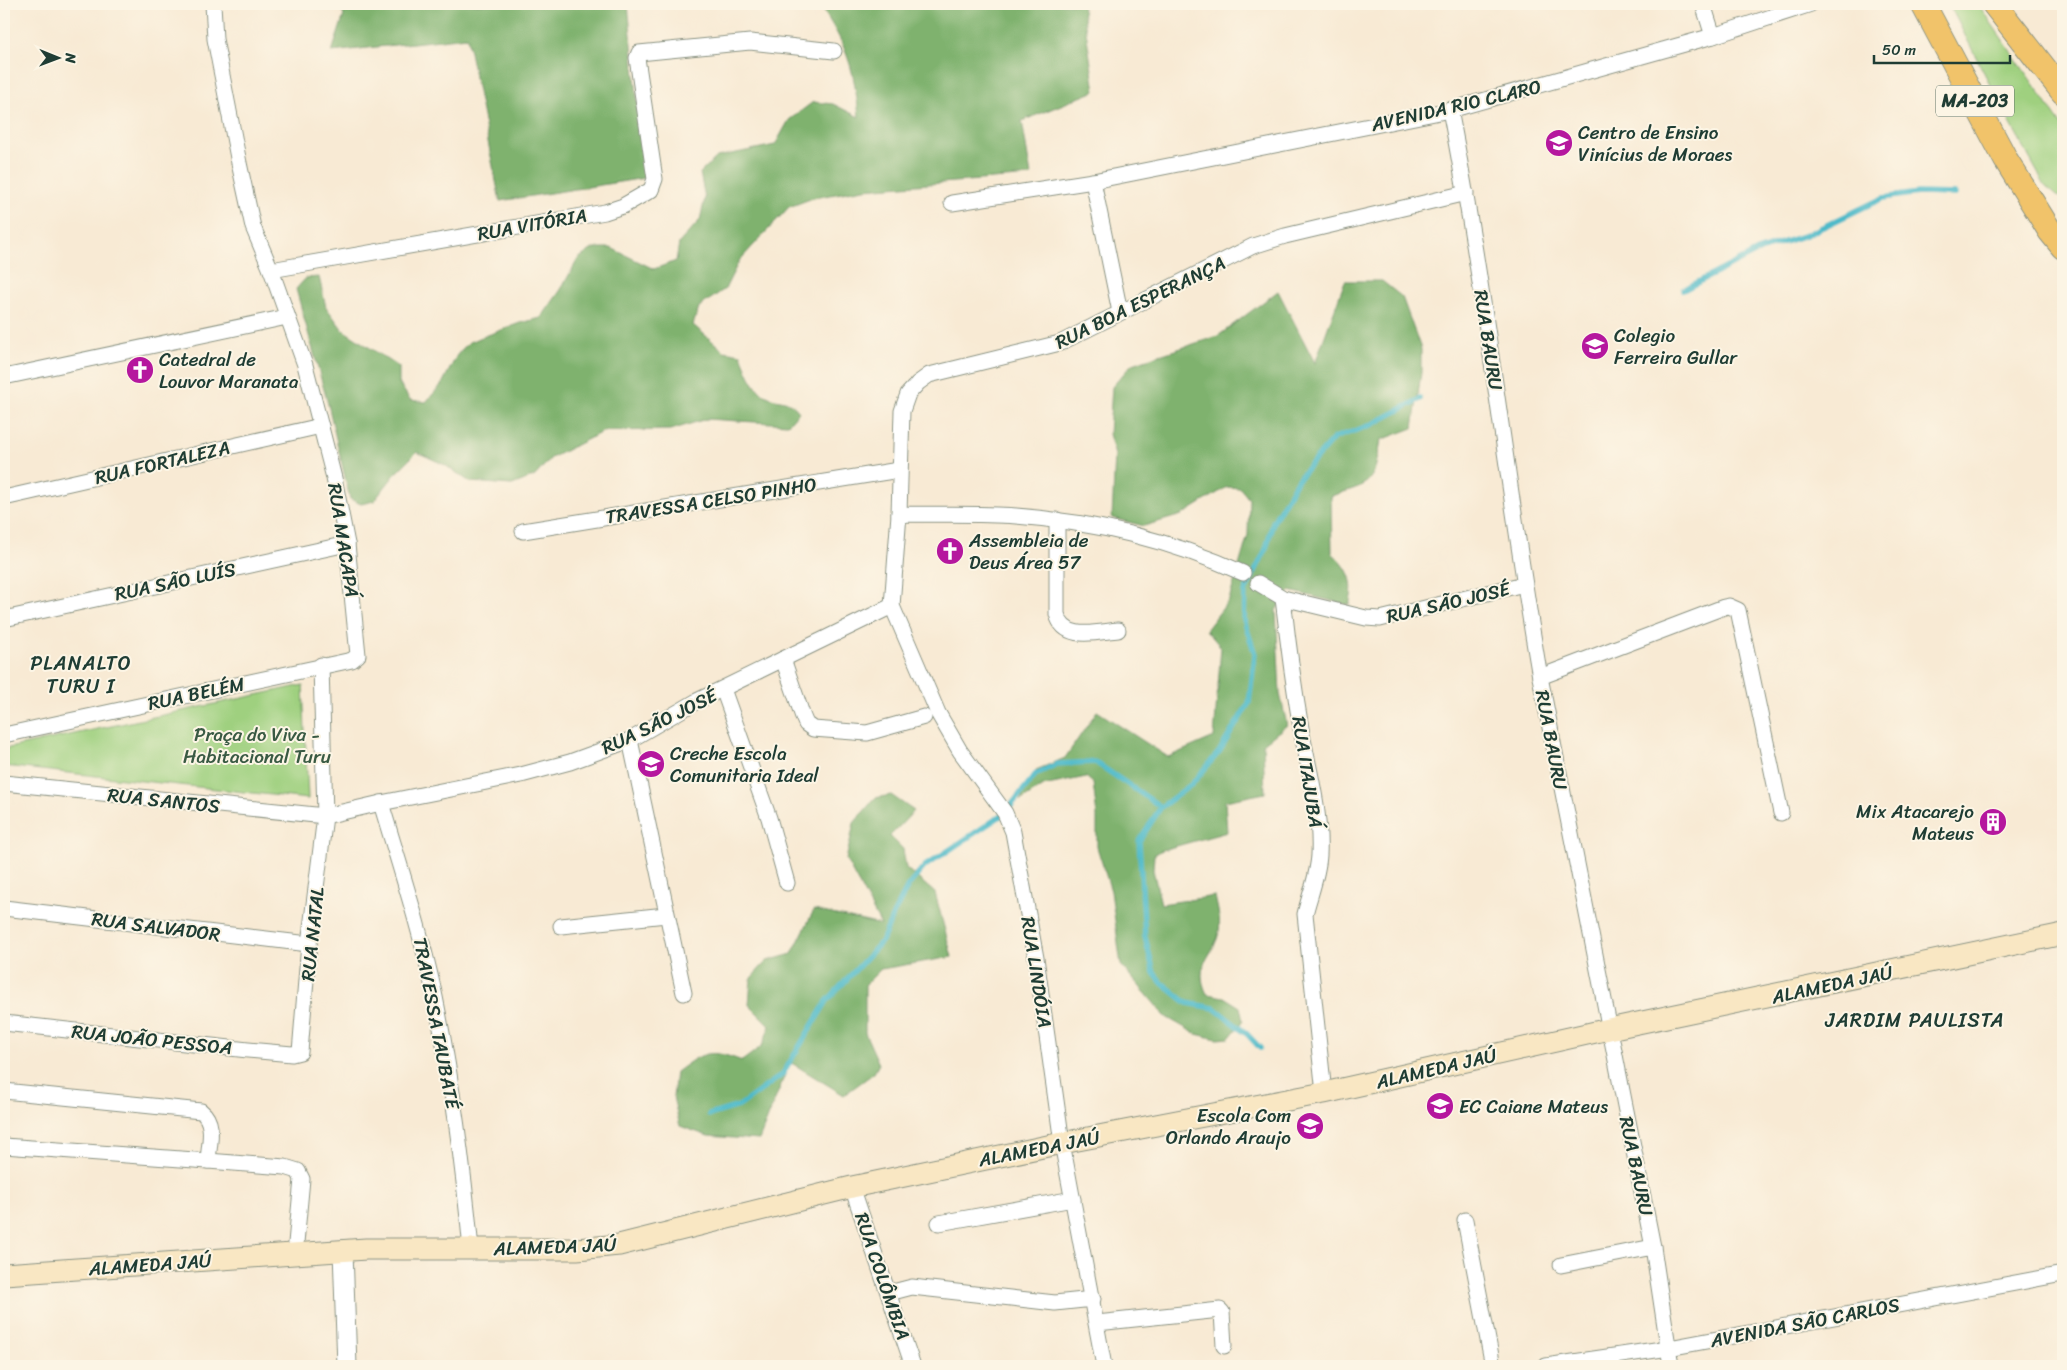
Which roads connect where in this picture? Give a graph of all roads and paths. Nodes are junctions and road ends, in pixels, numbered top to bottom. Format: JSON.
{"nodes":[{"id":1,"x":213,"y":4,"type":"edge"},
{"id":2,"x":1703,"y":4,"type":"edge"},
{"id":3,"x":1811,"y":4,"type":"edge"},
{"id":4,"x":1924,"y":4,"type":"edge"},
{"id":5,"x":1994,"y":4,"type":"edge"},
{"id":6,"x":1713,"y":36,"type":"junction"},
{"id":7,"x":834,"y":51,"type":"dead end"},
{"id":8,"x":2063,"y":92,"type":"edge"},
{"id":9,"x":1450,"y":110,"type":"junction"},
{"id":10,"x":1093,"y":181,"type":"junction"},
{"id":11,"x":1466,"y":193,"type":"junction"},
{"id":12,"x":2029,"y":198,"type":"junction"},
{"id":13,"x":952,"y":203,"type":"dead end"},
{"id":14,"x":2063,"y":218,"type":"edge"},
{"id":15,"x":2063,"y":247,"type":"edge"},
{"id":16,"x":271,"y":270,"type":"junction"},
{"id":17,"x":1120,"y":312,"type":"junction"},
{"id":18,"x":286,"y":317,"type":"junction"},
{"id":19,"x":4,"y":377,"type":"edge"},
{"id":20,"x":321,"y":426,"type":"junction"},
{"id":21,"x":899,"y":470,"type":"junction"},
{"id":22,"x":4,"y":498,"type":"edge"},
{"id":23,"x":899,"y":514,"type":"junction"},
{"id":24,"x":1058,"y":520,"type":"junction"},
{"id":25,"x":523,"y":531,"type":"dead end"},
{"id":26,"x":347,"y":544,"type":"junction"},
{"id":27,"x":1243,"y":573,"type":"dead end"},
{"id":28,"x":1258,"y":583,"type":"dead end"},
{"id":29,"x":1524,"y":584,"type":"junction"},
{"id":30,"x":1283,"y":598,"type":"junction"},
{"id":31,"x":892,"y":606,"type":"junction"},
{"id":32,"x":4,"y":619,"type":"edge"},
{"id":33,"x":1118,"y":630,"type":"dead end"},
{"id":34,"x":358,"y":655,"type":"joint"},
{"id":35,"x":783,"y":658,"type":"junction"},
{"id":36,"x":321,"y":665,"type":"junction"},
{"id":37,"x":1540,"y":677,"type":"junction"},
{"id":38,"x":723,"y":689,"type":"junction"},
{"id":39,"x":924,"y":717,"type":"dead end"},
{"id":40,"x":4,"y":735,"type":"edge"},
{"id":41,"x":630,"y":740,"type":"junction"},
{"id":42,"x":4,"y":783,"type":"edge"},
{"id":43,"x":381,"y":802,"type":"junction"},
{"id":44,"x":1781,"y":813,"type":"dead end"},
{"id":45,"x":325,"y":816,"type":"junction"},
{"id":46,"x":787,"y":883,"type":"dead end"},
{"id":47,"x":4,"y":908,"type":"edge"},
{"id":48,"x":666,"y":915,"type":"junction"},
{"id":49,"x":561,"y":926,"type":"dead end"},
{"id":50,"x":2063,"y":934,"type":"edge"},
{"id":51,"x":309,"y":944,"type":"junction"},
{"id":52,"x":684,"y":993,"type":"dead end"},
{"id":53,"x":4,"y":1023,"type":"edge"},
{"id":54,"x":1609,"y":1029,"type":"junction"},
{"id":55,"x":300,"y":1052,"type":"joint"},
{"id":56,"x":4,"y":1091,"type":"edge"},
{"id":57,"x":1324,"y":1093,"type":"junction"},
{"id":58,"x":1062,"y":1143,"type":"junction"},
{"id":59,"x":4,"y":1146,"type":"edge"},
{"id":60,"x":208,"y":1161,"type":"junction"},
{"id":61,"x":852,"y":1187,"type":"junction"},
{"id":62,"x":1073,"y":1199,"type":"junction"},
{"id":63,"x":1465,"y":1220,"type":"dead end"},
{"id":64,"x":939,"y":1222,"type":"dead end"},
{"id":65,"x":1654,"y":1247,"type":"junction"},
{"id":66,"x":471,"y":1249,"type":"junction"},
{"id":67,"x":343,"y":1251,"type":"junction"},
{"id":68,"x":295,"y":1254,"type":"junction"},
{"id":69,"x":1561,"y":1265,"type":"dead end"},
{"id":70,"x":4,"y":1274,"type":"edge"},
{"id":71,"x":2063,"y":1274,"type":"edge"},
{"id":72,"x":889,"y":1293,"type":"junction"},
{"id":73,"x":1093,"y":1299,"type":"junction"},
{"id":74,"x":1097,"y":1323,"type":"junction"},
{"id":75,"x":1224,"y":1346,"type":"dead end"},
{"id":76,"x":1669,"y":1348,"type":"junction"},
{"id":77,"x":346,"y":1366,"type":"edge"},
{"id":78,"x":913,"y":1366,"type":"edge"},
{"id":79,"x":1104,"y":1366,"type":"edge"},
{"id":80,"x":1493,"y":1366,"type":"edge"},
{"id":81,"x":1546,"y":1366,"type":"edge"},
{"id":82,"x":1671,"y":1366,"type":"edge"}],
"edges":[{"from":1,"to":16,"type":"street"},
{"from":2,"to":6,"type":"street"},
{"from":3,"to":6,"type":"street","name":"AVENIDA RIO CLARO"},
{"from":4,"to":12,"type":"main road","number":"MA-203"},
{"from":5,"to":8,"type":"main road"},
{"from":6,"to":9,"type":"street","name":"AVENIDA RIO CLARO"},
{"from":7,"to":16,"type":"street","name":"RUA VITÓRIA"},
{"from":9,"to":10,"type":"street","name":"AVENIDA RIO CLARO"},
{"from":9,"to":11,"type":"street","name":"RUA BAURU"},
{"from":10,"to":13,"type":"street","name":"AVENIDA RIO CLARO"},
{"from":10,"to":17,"type":"street"},
{"from":11,"to":17,"type":"street","name":"RUA BOA ESPERANÇA"},
{"from":11,"to":29,"type":"street","name":"RUA BAURU"},
{"from":12,"to":14,"type":"main road"},
{"from":12,"to":15,"type":"main road","number":"MA-203"},
{"from":16,"to":18,"type":"street"},
{"from":17,"to":21,"type":"street","name":"RUA BOA ESPERANÇA"},
{"from":18,"to":19,"type":"street"},
{"from":18,"to":20,"type":"street"},
{"from":20,"to":22,"type":"street","name":"RUA FORTALEZA"},
{"from":20,"to":26,"type":"street","name":"RUA MACAPÁ"},
{"from":21,"to":23,"type":"street","name":"RUA BOA ESPERANÇA"},
{"from":21,"to":25,"type":"street","name":"TRAVESSA CELSO PINHO"},
{"from":23,"to":24,"type":"street"},
{"from":23,"to":31,"type":"street","name":"RUA BOA ESPERANÇA"},
{"from":24,"to":27,"type":"street"},
{"from":24,"to":33,"type":"street"},
{"from":26,"to":32,"type":"street","name":"RUA SÃO LUÍS"},
{"from":26,"to":34,"type":"street","name":"RUA MACAPÁ"},
{"from":28,"to":30,"type":"street","name":"RUA SÃO JOSÉ"},
{"from":29,"to":30,"type":"street","name":"RUA SÃO JOSÉ"},
{"from":29,"to":37,"type":"street","name":"RUA BAURU"},
{"from":30,"to":57,"type":"street","name":"RUA ITAJUBÁ"},
{"from":31,"to":35,"type":"street","name":"RUA SÃO JOSÉ"},
{"from":31,"to":58,"type":"street","name":"RUA LINDÓIA"},
{"from":34,"to":36,"type":"street","name":"RUA BELÉM"},
{"from":35,"to":38,"type":"street","name":"RUA SÃO JOSÉ"},
{"from":35,"to":39,"type":"street"},
{"from":36,"to":40,"type":"street","name":"RUA BELÉM"},
{"from":36,"to":45,"type":"street"},
{"from":37,"to":44,"type":"street"},
{"from":37,"to":54,"type":"street","name":"RUA BAURU"},
{"from":38,"to":41,"type":"street","name":"RUA SÃO JOSÉ"},
{"from":38,"to":46,"type":"street"},
{"from":41,"to":43,"type":"street","name":"RUA SÃO JOSÉ"},
{"from":41,"to":48,"type":"street"},
{"from":42,"to":45,"type":"street","name":"RUA SANTOS"},
{"from":43,"to":45,"type":"street","name":"RUA SÃO JOSÉ"},
{"from":43,"to":66,"type":"street","name":"TRAVESSA TAUBATÉ"},
{"from":45,"to":51,"type":"street","name":"RUA NATAL"},
{"from":47,"to":51,"type":"street","name":"RUA SALVADOR"},
{"from":48,"to":49,"type":"street"},
{"from":48,"to":52,"type":"street"},
{"from":50,"to":54,"type":"main road","name":"ALAMEDA JAÚ"},
{"from":51,"to":55,"type":"street","name":"RUA NATAL"},
{"from":53,"to":55,"type":"street","name":"RUA JOÃO PESSOA"},
{"from":54,"to":57,"type":"main road","name":"ALAMEDA JAÚ"},
{"from":54,"to":65,"type":"street","name":"RUA BAURU"},
{"from":56,"to":60,"type":"street"},
{"from":57,"to":58,"type":"main road","name":"ALAMEDA JAÚ"},
{"from":58,"to":61,"type":"main road","name":"ALAMEDA JAÚ"},
{"from":58,"to":62,"type":"street","name":"RUA LINDÓIA"},
{"from":59,"to":60,"type":"street"},
{"from":60,"to":68,"type":"street"},
{"from":61,"to":66,"type":"main road","name":"ALAMEDA JAÚ"},
{"from":61,"to":72,"type":"street","name":"RUA COLÔMBIA"},
{"from":62,"to":64,"type":"street"},
{"from":62,"to":73,"type":"street","name":"RUA LINDÓIA"},
{"from":63,"to":80,"type":"street"},
{"from":65,"to":69,"type":"street"},
{"from":65,"to":76,"type":"street","name":"RUA BAURU"},
{"from":66,"to":67,"type":"main road","name":"ALAMEDA JAÚ"},
{"from":67,"to":68,"type":"main road","name":"ALAMEDA JAÚ"},
{"from":67,"to":77,"type":"street"},
{"from":68,"to":70,"type":"main road","name":"ALAMEDA JAÚ"},
{"from":71,"to":76,"type":"street","name":"AVENIDA SÃO CARLOS"},
{"from":72,"to":73,"type":"street"},
{"from":72,"to":78,"type":"street","name":"RUA COLÔMBIA"},
{"from":73,"to":74,"type":"street","name":"RUA LINDÓIA"},
{"from":74,"to":75,"type":"street"},
{"from":74,"to":79,"type":"street","name":"RUA LINDÓIA"},
{"from":76,"to":81,"type":"street","name":"AVENIDA SÃO CARLOS"},
{"from":76,"to":82,"type":"street","name":"RUA BAURU"}]}
